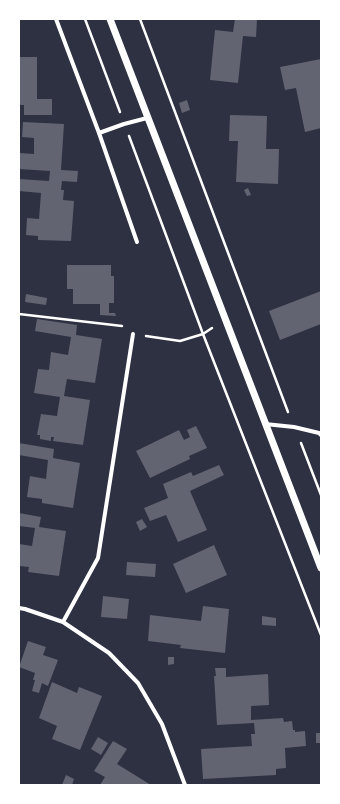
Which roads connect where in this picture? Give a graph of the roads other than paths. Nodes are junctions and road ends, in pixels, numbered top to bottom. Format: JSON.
{"nodes":[{"id":1,"x":56,"y":19,"type":"edge"},
{"id":2,"x":110,"y":19,"type":"edge"},
{"id":3,"x":147,"y":118,"type":"junction"},
{"id":4,"x":99,"y":133,"type":"junction"},
{"id":5,"x":137,"y":242,"type":"dead end"},
{"id":6,"x":134,"y":334,"type":"road end"},
{"id":7,"x":265,"y":424,"type":"junction"},
{"id":8,"x":321,"y":435,"type":"edge"},
{"id":9,"x":321,"y":568,"type":"edge"},
{"id":10,"x":19,"y":608,"type":"edge"},
{"id":11,"x":63,"y":622,"type":"junction"},
{"id":12,"x":185,"y":785,"type":"edge"}],
"edges":[{"from":1,"to":4,"type":"street"},
{"from":2,"to":3,"type":"street"},
{"from":3,"to":4,"type":"street"},
{"from":3,"to":7,"type":"street"},
{"from":4,"to":5,"type":"street"},
{"from":6,"to":11,"type":"street"},
{"from":7,"to":8,"type":"street"},
{"from":7,"to":9,"type":"street"},
{"from":10,"to":11,"type":"street"},
{"from":11,"to":12,"type":"street"}]}
